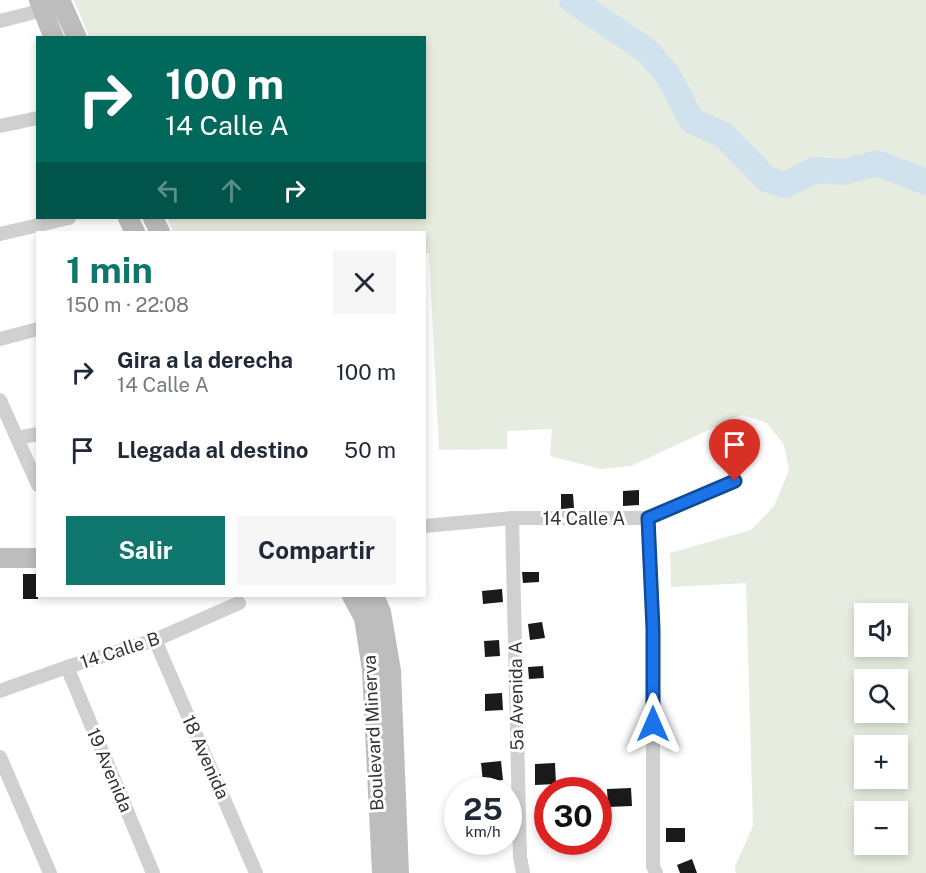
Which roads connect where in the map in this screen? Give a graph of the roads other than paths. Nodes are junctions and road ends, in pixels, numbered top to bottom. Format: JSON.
{"nodes":[{"id":1,"x":60,"y":0,"type":"edge"},
{"id":2,"x":41,"y":5,"type":"edge"},
{"id":3,"x":0,"y":21,"type":"edge"},
{"id":4,"x":53,"y":36,"type":"edge"},
{"id":5,"x":76,"y":36,"type":"edge"},
{"id":6,"x":36,"y":118,"type":"edge"},
{"id":7,"x":0,"y":126,"type":"edge"},
{"id":8,"x":65,"y":219,"type":"edge"},
{"id":9,"x":0,"y":234,"type":"edge"},
{"id":10,"x":36,"y":330,"type":"edge"},
{"id":11,"x":0,"y":339,"type":"edge"},
{"id":12,"x":0,"y":400,"type":"edge"},
{"id":13,"x":36,"y":434,"type":"edge"},
{"id":14,"x":17,"y":438,"type":"junction"},
{"id":15,"x":36,"y":481,"type":"edge"},
{"id":16,"x":735,"y":481,"type":"dead end"},
{"id":17,"x":512,"y":518,"type":"junction"},
{"id":18,"x":648,"y":518,"type":"junction"},
{"id":19,"x":426,"y":526,"type":"edge"},
{"id":20,"x":0,"y":558,"type":"edge"},
{"id":21,"x":36,"y":558,"type":"edge"},
{"id":22,"x":353,"y":597,"type":"edge"},
{"id":23,"x":374,"y":597,"type":"edge"},
{"id":24,"x":239,"y":603,"type":"dead end"},
{"id":25,"x":155,"y":640,"type":"junction"},
{"id":26,"x":67,"y":667,"type":"junction"},
{"id":27,"x":0,"y":691,"type":"edge"},
{"id":28,"x":0,"y":758,"type":"edge"},
{"id":29,"x":50,"y":873,"type":"edge"},
{"id":30,"x":153,"y":873,"type":"edge"},
{"id":31,"x":256,"y":873,"type":"edge"},
{"id":32,"x":382,"y":873,"type":"edge"},
{"id":33,"x":399,"y":873,"type":"edge"},
{"id":34,"x":523,"y":873,"type":"edge"},
{"id":35,"x":656,"y":873,"type":"edge"}],
"edges":[{"from":1,"to":5,"type":"street"},
{"from":2,"to":3,"type":"street"},
{"from":2,"to":4,"type":"street"},
{"from":6,"to":7,"type":"street"},
{"from":8,"to":9,"type":"street"},
{"from":10,"to":11,"type":"street"},
{"from":12,"to":14,"type":"street"},
{"from":13,"to":14,"type":"street"},
{"from":14,"to":15,"type":"street"},
{"from":16,"to":18,"type":"street","name":"14 Calle A"},
{"from":17,"to":18,"type":"street","name":"14 Calle A"},
{"from":17,"to":19,"type":"street","name":"14 Calle A"},
{"from":17,"to":34,"type":"street","name":"5a Avenida A"},
{"from":18,"to":35,"type":"street"},
{"from":20,"to":21,"type":"street"},
{"from":22,"to":32,"type":"street","name":"Boulevard Minerva"},
{"from":23,"to":33,"type":"street","name":"Boulevard Minerva"},
{"from":24,"to":25,"type":"street","name":"14 Calle B"},
{"from":25,"to":26,"type":"street","name":"14 Calle B"},
{"from":25,"to":31,"type":"street","name":"18 Avenida"},
{"from":26,"to":27,"type":"street","name":"14 Calle B"},
{"from":26,"to":30,"type":"street","name":"19 Avenida"},
{"from":28,"to":29,"type":"street"}]}
